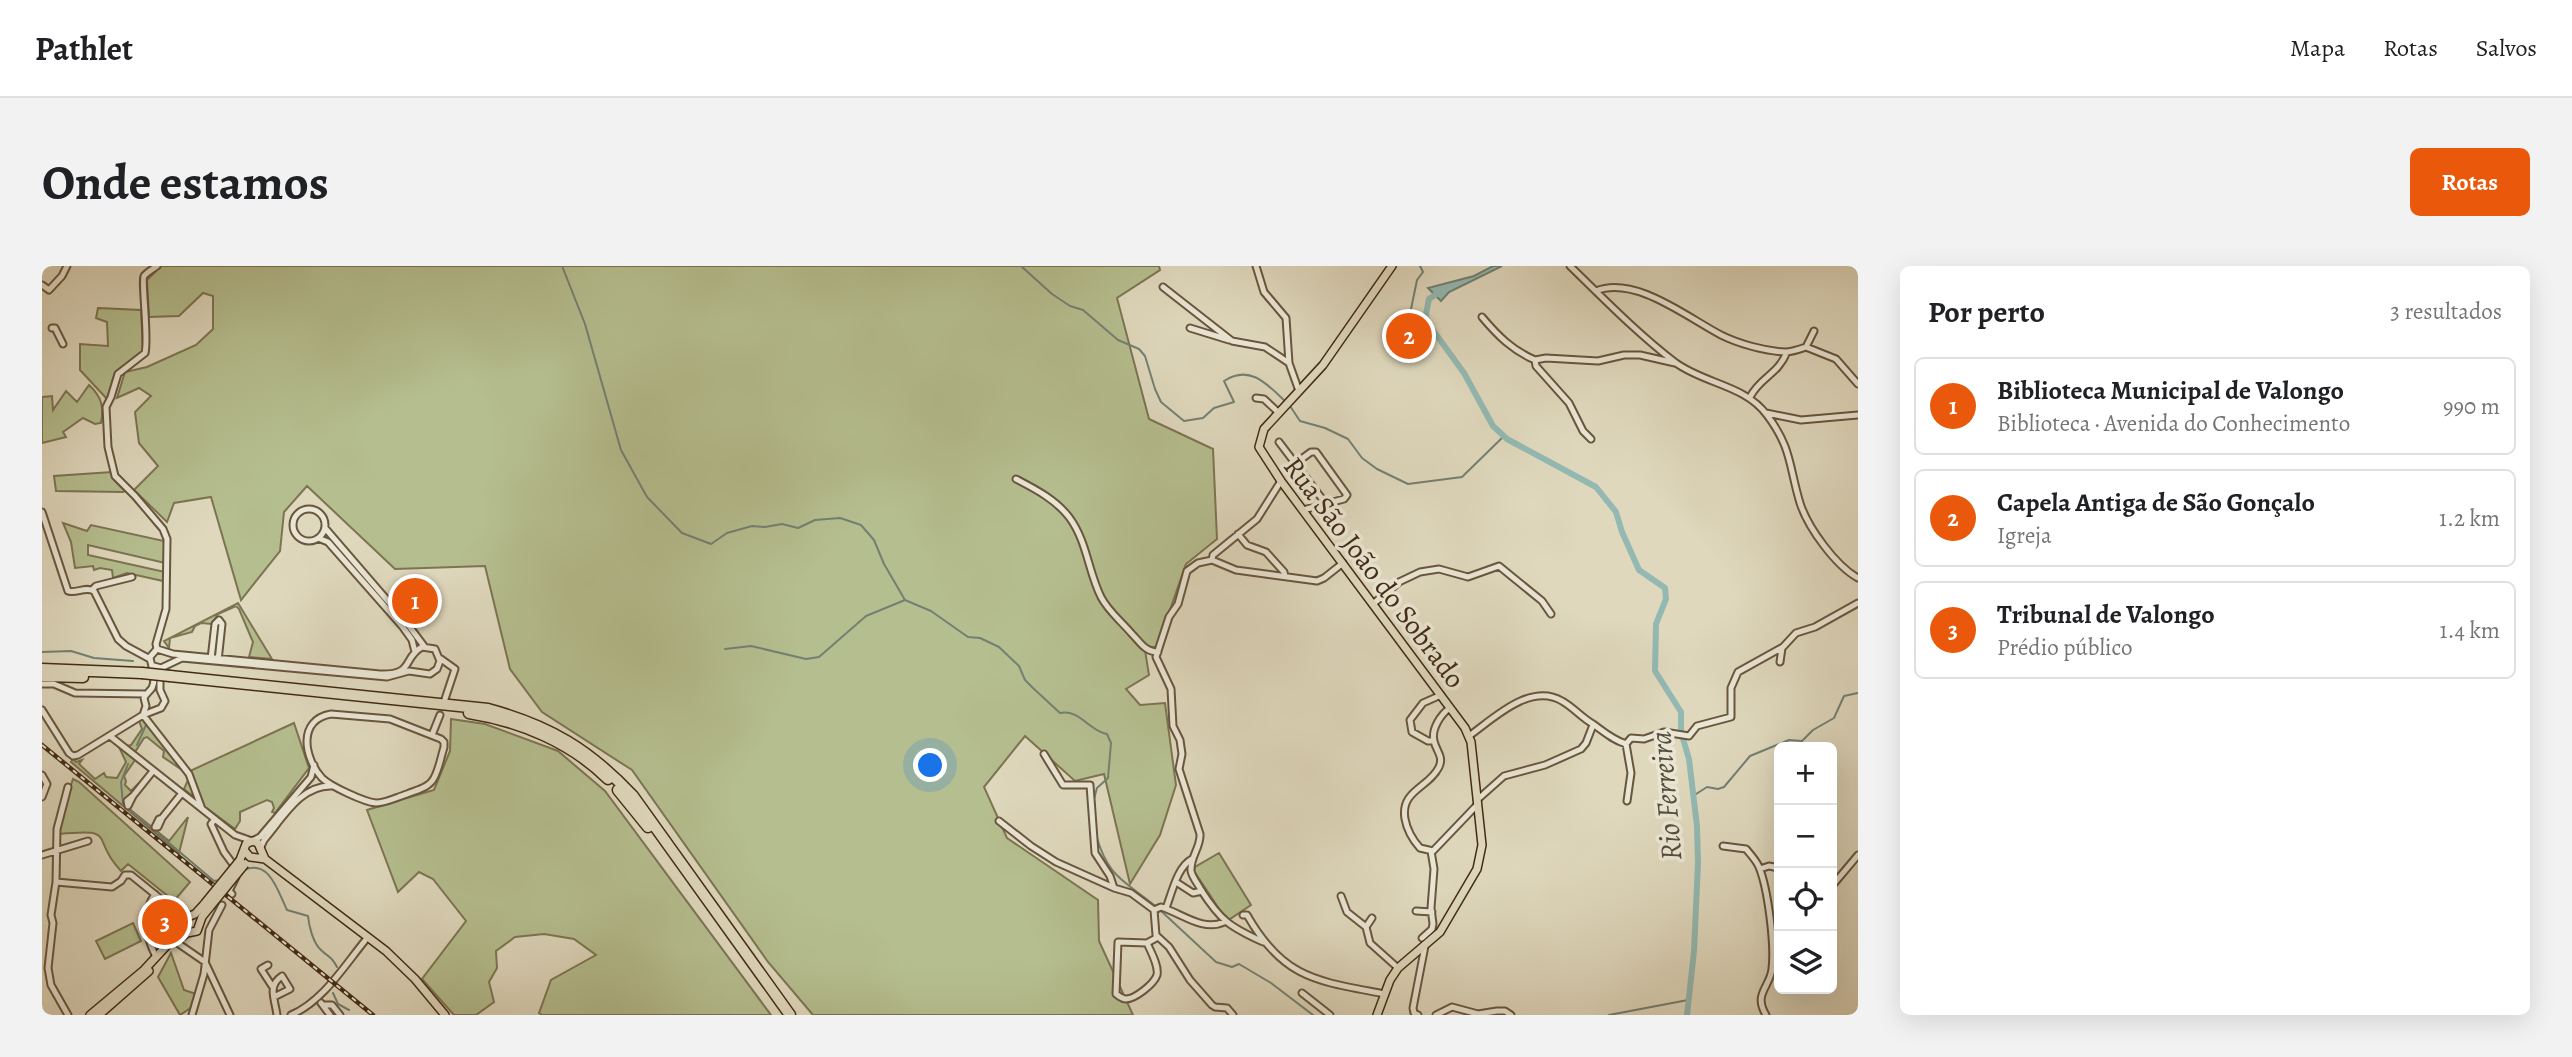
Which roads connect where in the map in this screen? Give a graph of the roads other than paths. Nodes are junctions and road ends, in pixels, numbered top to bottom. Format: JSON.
{"nodes":[{"id":1,"x":67,"y":266,"type":"edge"},
{"id":2,"x":157,"y":266,"type":"edge"},
{"id":3,"x":1256,"y":266,"type":"edge"},
{"id":4,"x":1392,"y":266,"type":"edge"},
{"id":5,"x":1570,"y":266,"type":"edge"},
{"id":6,"x":42,"y":285,"type":"edge"},
{"id":7,"x":1163,"y":287,"type":"dead end"},
{"id":8,"x":1596,"y":291,"type":"junction"},
{"id":9,"x":1482,"y":317,"type":"dead end"},
{"id":10,"x":52,"y":328,"type":"dead end"},
{"id":11,"x":1190,"y":328,"type":"dead end"},
{"id":12,"x":1814,"y":331,"type":"dead end"},
{"id":13,"x":1232,"y":341,"type":"junction"},
{"id":14,"x":63,"y":344,"type":"dead end"},
{"id":15,"x":1806,"y":347,"type":"junction"},
{"id":16,"x":1787,"y":352,"type":"junction"},
{"id":17,"x":1535,"y":360,"type":"junction"},
{"id":18,"x":1290,"y":363,"type":"junction"},
{"id":19,"x":1678,"y":364,"type":"junction"},
{"id":20,"x":1858,"y":384,"type":"edge"},
{"id":21,"x":1299,"y":391,"type":"junction"},
{"id":22,"x":1750,"y":397,"type":"junction"},
{"id":23,"x":1256,"y":398,"type":"dead end"},
{"id":24,"x":1279,"y":413,"type":"junction"},
{"id":25,"x":1766,"y":413,"type":"junction"},
{"id":26,"x":1857,"y":414,"type":"edge"},
{"id":27,"x":1591,"y":439,"type":"dead end"},
{"id":28,"x":1279,"y":442,"type":"dead end"},
{"id":29,"x":1296,"y":463,"type":"junction"},
{"id":30,"x":1016,"y":479,"type":"dead end"},
{"id":31,"x":1281,"y":481,"type":"junction"},
{"id":32,"x":1326,"y":504,"type":"junction"},
{"id":33,"x":1307,"y":511,"type":"junction"},
{"id":34,"x":42,"y":512,"type":"edge"},
{"id":35,"x":325,"y":528,"type":"junction"},
{"id":36,"x":1238,"y":534,"type":"junction"},
{"id":37,"x":318,"y":538,"type":"junction"},
{"id":38,"x":1212,"y":560,"type":"junction"},
{"id":39,"x":1343,"y":563,"type":"junction"},
{"id":40,"x":1285,"y":576,"type":"junction"},
{"id":41,"x":132,"y":577,"type":"dead end"},
{"id":42,"x":1858,"y":578,"type":"edge"},
{"id":43,"x":92,"y":590,"type":"junction"},
{"id":44,"x":1858,"y":603,"type":"edge"},
{"id":45,"x":1373,"y":604,"type":"junction"},
{"id":46,"x":1551,"y":614,"type":"dead end"},
{"id":47,"x":424,"y":646,"type":"junction"},
{"id":48,"x":1783,"y":647,"type":"junction"},
{"id":49,"x":157,"y":649,"type":"junction"},
{"id":50,"x":415,"y":652,"type":"junction"},
{"id":51,"x":1158,"y":652,"type":"junction"},
{"id":52,"x":167,"y":653,"type":"junction"},
{"id":53,"x":150,"y":659,"type":"junction"},
{"id":54,"x":215,"y":659,"type":"junction"},
{"id":55,"x":412,"y":659,"type":"junction"},
{"id":56,"x":440,"y":659,"type":"junction"},
{"id":57,"x":1780,"y":662,"type":"dead end"},
{"id":58,"x":161,"y":666,"type":"junction"},
{"id":59,"x":417,"y":671,"type":"junction"},
{"id":60,"x":44,"y":675,"type":"edge"},
{"id":61,"x":169,"y":679,"type":"junction"},
{"id":62,"x":152,"y":689,"type":"junction"},
{"id":63,"x":160,"y":690,"type":"junction"},
{"id":64,"x":145,"y":694,"type":"junction"},
{"id":65,"x":1441,"y":695,"type":"junction"},
{"id":66,"x":445,"y":699,"type":"dead end"},
{"id":67,"x":146,"y":706,"type":"junction"},
{"id":68,"x":1450,"y":708,"type":"junction"},
{"id":69,"x":42,"y":710,"type":"edge"},
{"id":70,"x":157,"y":710,"type":"junction"},
{"id":71,"x":143,"y":715,"type":"junction"},
{"id":72,"x":440,"y":715,"type":"dead end"},
{"id":73,"x":1593,"y":725,"type":"junction"},
{"id":74,"x":432,"y":734,"type":"junction"},
{"id":75,"x":110,"y":736,"type":"junction"},
{"id":76,"x":1469,"y":736,"type":"junction"},
{"id":77,"x":1433,"y":741,"type":"junction"},
{"id":78,"x":1626,"y":744,"type":"junction"},
{"id":79,"x":1044,"y":754,"type":"dead end"},
{"id":80,"x":314,"y":765,"type":"junction"},
{"id":81,"x":153,"y":771,"type":"junction"},
{"id":82,"x":42,"y":775,"type":"edge"},
{"id":83,"x":311,"y":777,"type":"junction"},
{"id":84,"x":335,"y":786,"type":"junction"},
{"id":85,"x":68,"y":787,"type":"dead end"},
{"id":86,"x":317,"y":787,"type":"junction"},
{"id":87,"x":182,"y":793,"type":"junction"},
{"id":88,"x":133,"y":796,"type":"dead end"},
{"id":89,"x":42,"y":797,"type":"edge"},
{"id":90,"x":1627,"y":801,"type":"dead end"},
{"id":91,"x":1477,"y":802,"type":"junction"},
{"id":92,"x":202,"y":809,"type":"junction"},
{"id":93,"x":162,"y":818,"type":"dead end"},
{"id":94,"x":215,"y":819,"type":"junction"},
{"id":95,"x":999,"y":821,"type":"dead end"},
{"id":96,"x":235,"y":835,"type":"junction"},
{"id":97,"x":89,"y":841,"type":"dead end"},
{"id":98,"x":252,"y":841,"type":"junction"},
{"id":99,"x":1723,"y":846,"type":"dead end"},
{"id":100,"x":57,"y":849,"type":"junction"},
{"id":101,"x":244,"y":849,"type":"junction"},
{"id":102,"x":261,"y":849,"type":"junction"},
{"id":103,"x":1431,"y":851,"type":"junction"},
{"id":104,"x":42,"y":855,"type":"edge"},
{"id":105,"x":1858,"y":855,"type":"edge"},
{"id":106,"x":254,"y":857,"type":"junction"},
{"id":107,"x":265,"y":859,"type":"junction"},
{"id":108,"x":1192,"y":859,"type":"junction"},
{"id":109,"x":243,"y":862,"type":"junction"},
{"id":110,"x":1774,"y":867,"type":"edge"},
{"id":111,"x":1760,"y":869,"type":"junction"},
{"id":112,"x":1837,"y":880,"type":"edge"},
{"id":113,"x":56,"y":882,"type":"junction"},
{"id":114,"x":1176,"y":882,"type":"junction"},
{"id":115,"x":1114,"y":888,"type":"junction"},
{"id":116,"x":1202,"y":891,"type":"junction"},
{"id":117,"x":155,"y":894,"type":"junction"},
{"id":118,"x":232,"y":894,"type":"dead end"},
{"id":119,"x":1341,"y":896,"type":"dead end"},
{"id":120,"x":207,"y":905,"type":"junction"},
{"id":121,"x":222,"y":905,"type":"dead end"},
{"id":122,"x":1166,"y":908,"type":"junction"},
{"id":123,"x":1154,"y":910,"type":"junction"},
{"id":124,"x":1416,"y":911,"type":"dead end"},
{"id":125,"x":1432,"y":912,"type":"junction"},
{"id":126,"x":51,"y":915,"type":"junction"},
{"id":127,"x":1243,"y":915,"type":"dead end"},
{"id":128,"x":1372,"y":918,"type":"dead end"},
{"id":129,"x":42,"y":919,"type":"edge"},
{"id":130,"x":185,"y":921,"type":"junction"},
{"id":131,"x":1224,"y":922,"type":"junction"},
{"id":132,"x":203,"y":927,"type":"junction"},
{"id":133,"x":1366,"y":927,"type":"junction"},
{"id":134,"x":368,"y":937,"type":"junction"},
{"id":135,"x":1158,"y":937,"type":"junction"},
{"id":136,"x":176,"y":942,"type":"junction"},
{"id":137,"x":1263,"y":942,"type":"junction"},
{"id":138,"x":1423,"y":942,"type":"junction"},
{"id":139,"x":1147,"y":943,"type":"junction"},
{"id":140,"x":156,"y":957,"type":"junction"},
{"id":141,"x":205,"y":962,"type":"junction"},
{"id":142,"x":268,"y":965,"type":"dead end"},
{"id":143,"x":1398,"y":968,"type":"junction"},
{"id":144,"x":273,"y":983,"type":"junction"},
{"id":145,"x":125,"y":990,"type":"junction"},
{"id":146,"x":1303,"y":993,"type":"dead end"},
{"id":147,"x":1385,"y":994,"type":"junction"},
{"id":148,"x":274,"y":997,"type":"junction"},
{"id":149,"x":316,"y":999,"type":"junction"},
{"id":150,"x":323,"y":1005,"type":"junction"},
{"id":151,"x":68,"y":1015,"type":"edge"},
{"id":152,"x":90,"y":1015,"type":"edge"},
{"id":153,"x":99,"y":1015,"type":"edge"},
{"id":154,"x":192,"y":1015,"type":"edge"},
{"id":155,"x":230,"y":1015,"type":"edge"},
{"id":156,"x":277,"y":1015,"type":"edge"},
{"id":157,"x":291,"y":1015,"type":"edge"},
{"id":158,"x":330,"y":1015,"type":"edge"},
{"id":159,"x":340,"y":1015,"type":"edge"},
{"id":160,"x":445,"y":1015,"type":"edge"},
{"id":161,"x":783,"y":1015,"type":"edge"},
{"id":162,"x":790,"y":1015,"type":"edge"},
{"id":163,"x":1233,"y":1015,"type":"edge"},
{"id":164,"x":1329,"y":1015,"type":"edge"},
{"id":165,"x":1377,"y":1015,"type":"edge"},
{"id":166,"x":1418,"y":1015,"type":"edge"},
{"id":167,"x":1436,"y":1015,"type":"edge"},
{"id":168,"x":1511,"y":1015,"type":"edge"},
{"id":169,"x":1766,"y":1015,"type":"edge"}],
"edges":[{"from":1,"to":6,"type":"street"},
{"from":2,"to":49,"type":"street"},
{"from":3,"to":18,"type":"street"},
{"from":4,"to":21,"type":"main road","name":"Rua São João do Sobrado"},
{"from":5,"to":8,"type":"street"},
{"from":7,"to":13,"type":"street"},
{"from":8,"to":16,"type":"street"},
{"from":8,"to":19,"type":"street"},
{"from":9,"to":17,"type":"street"},
{"from":10,"to":14,"type":"street"},
{"from":11,"to":13,"type":"street"},
{"from":12,"to":15,"type":"street"},
{"from":13,"to":18,"type":"street"},
{"from":15,"to":16,"type":"street"},
{"from":15,"to":20,"type":"street"},
{"from":16,"to":22,"type":"street"},
{"from":17,"to":19,"type":"street"},
{"from":17,"to":27,"type":"street"},
{"from":18,"to":21,"type":"street"},
{"from":19,"to":22,"type":"street"},
{"from":21,"to":24,"type":"main road","name":"Rua São João do Sobrado"},
{"from":22,"to":25,"type":"street"},
{"from":23,"to":24,"type":"street"},
{"from":24,"to":31,"type":"main road","name":"Rua São João do Sobrado"},
{"from":25,"to":26,"type":"street"},
{"from":25,"to":42,"type":"street"},
{"from":28,"to":29,"type":"street"},
{"from":29,"to":32,"type":"street"},
{"from":29,"to":32,"type":"street"},
{"from":30,"to":51,"type":"street"},
{"from":31,"to":33,"type":"main road","name":"Rua São João do Sobrado"},
{"from":31,"to":36,"type":"street"},
{"from":32,"to":33,"type":"street"},
{"from":33,"to":39,"type":"main road","name":"Rua São João do Sobrado"},
{"from":34,"to":43,"type":"street"},
{"from":35,"to":37,"type":"street"},
{"from":35,"to":37,"type":"street"},
{"from":35,"to":47,"type":"street"},
{"from":36,"to":38,"type":"street"},
{"from":36,"to":40,"type":"street"},
{"from":37,"to":50,"type":"street"},
{"from":38,"to":40,"type":"street"},
{"from":38,"to":51,"type":"street"},
{"from":39,"to":40,"type":"street"},
{"from":39,"to":45,"type":"main road","name":"Rua São João do Sobrado"},
{"from":41,"to":43,"type":"street"},
{"from":43,"to":53,"type":"street"},
{"from":44,"to":48,"type":"street"},
{"from":45,"to":46,"type":"street"},
{"from":45,"to":65,"type":"main road","name":"Rua São João do Sobrado"},
{"from":47,"to":50,"type":"street"},
{"from":47,"to":56,"type":"street"},
{"from":48,"to":57,"type":"street"},
{"from":48,"to":78,"type":"street"},
{"from":49,"to":52,"type":"street"},
{"from":49,"to":53,"type":"street"},
{"from":50,"to":55,"type":"street"},
{"from":51,"to":108,"type":"street"},
{"from":52,"to":54,"type":"street"},
{"from":52,"to":58,"type":"street"},
{"from":53,"to":58,"type":"street"},
{"from":54,"to":54,"type":"street"},
{"from":54,"to":55,"type":"street"},
{"from":54,"to":58,"type":"street"},
{"from":54,"to":59,"type":"street"},
{"from":55,"to":59,"type":"street"},
{"from":56,"to":59,"type":"street"},
{"from":56,"to":66,"type":"street"},
{"from":58,"to":62,"type":"street"},
{"from":58,"to":63,"type":"street"},
{"from":60,"to":61,"type":"highway"},
{"from":60,"to":64,"type":"street"},
{"from":61,"to":161,"type":"highway"},
{"from":61,"to":162,"type":"highway"},
{"from":62,"to":63,"type":"street"},
{"from":62,"to":64,"type":"street"},
{"from":63,"to":70,"type":"street"},
{"from":64,"to":67,"type":"street"},
{"from":65,"to":68,"type":"main road","name":"Rua São João do Sobrado"},
{"from":65,"to":77,"type":"street"},
{"from":67,"to":70,"type":"street"},
{"from":67,"to":71,"type":"street"},
{"from":68,"to":76,"type":"main road","name":"Rua São João do Sobrado"},
{"from":68,"to":77,"type":"street"},
{"from":69,"to":75,"type":"street"},
{"from":70,"to":71,"type":"street"},
{"from":71,"to":75,"type":"street"},
{"from":71,"to":92,"type":"street"},
{"from":72,"to":74,"type":"street"},
{"from":73,"to":76,"type":"street"},
{"from":73,"to":78,"type":"street"},
{"from":73,"to":91,"type":"street"},
{"from":74,"to":80,"type":"street"},
{"from":74,"to":84,"type":"street"},
{"from":75,"to":81,"type":"street"},
{"from":76,"to":91,"type":"main road","name":"Rua São João do Sobrado"},
{"from":77,"to":103,"type":"street"},
{"from":78,"to":90,"type":"street"},
{"from":79,"to":115,"type":"street"},
{"from":80,"to":83,"type":"street"},
{"from":80,"to":84,"type":"street"},
{"from":81,"to":87,"type":"street"},
{"from":81,"to":88,"type":"street"},
{"from":82,"to":89,"type":"street"},
{"from":83,"to":86,"type":"street"},
{"from":83,"to":98,"type":"street"},
{"from":84,"to":86,"type":"street"},
{"from":85,"to":100,"type":"street"},
{"from":86,"to":102,"type":"street"},
{"from":87,"to":92,"type":"street"},
{"from":87,"to":93,"type":"street"},
{"from":91,"to":103,"type":"street"},
{"from":91,"to":138,"type":"main road","name":"Rua São João do Sobrado"},
{"from":92,"to":94,"type":"street"},
{"from":94,"to":96,"type":"street"},
{"from":94,"to":118,"type":"street","bridge":true},
{"from":95,"to":115,"type":"street"},
{"from":96,"to":98,"type":"street"},
{"from":96,"to":101,"type":"street"},
{"from":97,"to":100,"type":"street"},
{"from":98,"to":101,"type":"main road"},
{"from":98,"to":102,"type":"main road"},
{"from":99,"to":111,"type":"street"},
{"from":100,"to":104,"type":"street"},
{"from":100,"to":113,"type":"street"},
{"from":101,"to":106,"type":"main road"},
{"from":101,"to":109,"type":"main road"},
{"from":102,"to":106,"type":"main road"},
{"from":102,"to":107,"type":"main road"},
{"from":103,"to":125,"type":"street"},
{"from":105,"to":112,"type":"street"},
{"from":106,"to":107,"type":"main road"},
{"from":106,"to":109,"type":"main road"},
{"from":107,"to":134,"type":"main road"},
{"from":108,"to":114,"type":"street"},
{"from":108,"to":116,"type":"street"},
{"from":109,"to":120,"type":"main road","bridge":true},
{"from":110,"to":111,"type":"street"},
{"from":111,"to":169,"type":"street"},
{"from":113,"to":117,"type":"street"},
{"from":113,"to":126,"type":"street"},
{"from":114,"to":116,"type":"street"},
{"from":114,"to":122,"type":"street"},
{"from":115,"to":123,"type":"street"},
{"from":116,"to":131,"type":"street"},
{"from":117,"to":130,"type":"street"},
{"from":117,"to":140,"type":"street"},
{"from":119,"to":133,"type":"street"},
{"from":120,"to":130,"type":"main road"},
{"from":120,"to":132,"type":"main road"},
{"from":121,"to":132,"type":"street"},
{"from":122,"to":123,"type":"street"},
{"from":122,"to":131,"type":"street"},
{"from":123,"to":135,"type":"street"},
{"from":124,"to":125,"type":"street"},
{"from":125,"to":138,"type":"street"},
{"from":126,"to":129,"type":"street"},
{"from":126,"to":151,"type":"street"},
{"from":127,"to":137,"type":"street"},
{"from":128,"to":133,"type":"street"},
{"from":130,"to":132,"type":"main road"},
{"from":130,"to":132,"type":"main road"},
{"from":130,"to":136,"type":"main road"},
{"from":130,"to":140,"type":"main road"},
{"from":131,"to":137,"type":"street"},
{"from":132,"to":141,"type":"street"},
{"from":133,"to":143,"type":"street"},
{"from":134,"to":149,"type":"street"},
{"from":134,"to":160,"type":"main road"},
{"from":135,"to":139,"type":"street"},
{"from":135,"to":163,"type":"street"},
{"from":136,"to":141,"type":"street"},
{"from":136,"to":145,"type":"main road"},
{"from":137,"to":147,"type":"street"},
{"from":138,"to":143,"type":"main road","name":"Rua São João do Sobrado"},
{"from":138,"to":166,"type":"street"},
{"from":139,"to":139,"type":"street"},
{"from":140,"to":145,"type":"main road"},
{"from":141,"to":154,"type":"street"},
{"from":141,"to":155,"type":"street"},
{"from":142,"to":144,"type":"street"},
{"from":143,"to":147,"type":"main road"},
{"from":144,"to":148,"type":"street"},
{"from":144,"to":148,"type":"street"},
{"from":145,"to":152,"type":"main road"},
{"from":145,"to":153,"type":"main road"},
{"from":146,"to":164,"type":"street"},
{"from":147,"to":165,"type":"main road"},
{"from":148,"to":156,"type":"street"},
{"from":149,"to":150,"type":"street"},
{"from":149,"to":157,"type":"street"},
{"from":150,"to":158,"type":"street"},
{"from":150,"to":159,"type":"street"},
{"from":167,"to":168,"type":"street"}]}
